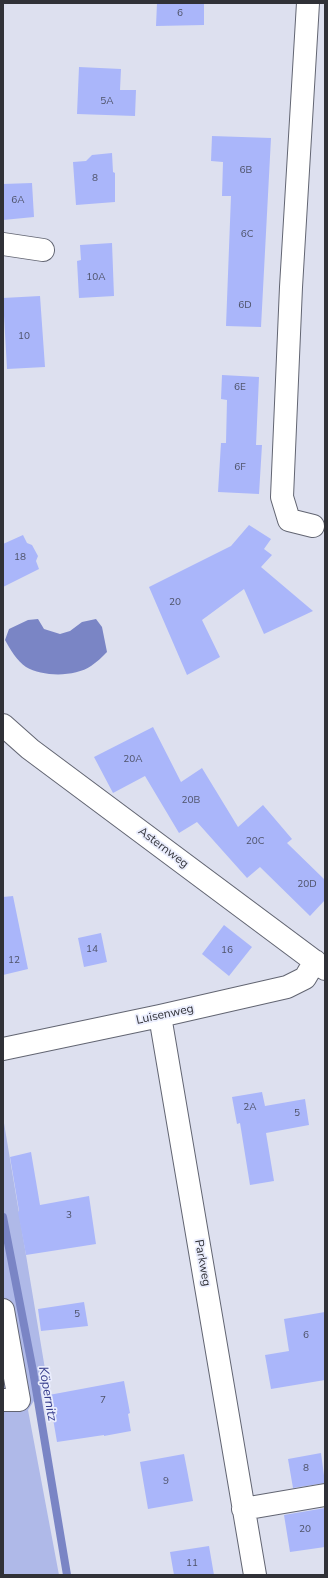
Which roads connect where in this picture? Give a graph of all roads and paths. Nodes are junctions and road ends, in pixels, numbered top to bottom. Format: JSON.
{"nodes":[{"id":1,"x":308,"y":3,"type":"edge"},
{"id":2,"x":3,"y":244,"type":"edge"},
{"id":3,"x":43,"y":250,"type":"dead end"},
{"id":4,"x":313,"y":526,"type":"dead end"},
{"id":5,"x":3,"y":725,"type":"edge"},
{"id":6,"x":320,"y":965,"type":"edge"},
{"id":7,"x":160,"y":1016,"type":"junction"},
{"id":8,"x":3,"y":1049,"type":"edge"},
{"id":9,"x":3,"y":1310,"type":"edge"},
{"id":10,"x":3,"y":1400,"type":"edge"},
{"id":11,"x":325,"y":1496,"type":"edge"},
{"id":12,"x":243,"y":1509,"type":"junction"},
{"id":13,"x":255,"y":1575,"type":"edge"}],
"edges":[{"from":1,"to":4,"type":"street"},
{"from":2,"to":3,"type":"street"},
{"from":5,"to":6,"type":"street","name":"Asternweg"},
{"from":6,"to":7,"type":"street","name":"Luisenweg"},
{"from":7,"to":8,"type":"street","name":"Luisenweg"},
{"from":7,"to":12,"type":"street","name":"Parkweg"},
{"from":9,"to":10,"type":"street"},
{"from":11,"to":12,"type":"street"},
{"from":12,"to":13,"type":"street","name":"Parkweg"}]}
